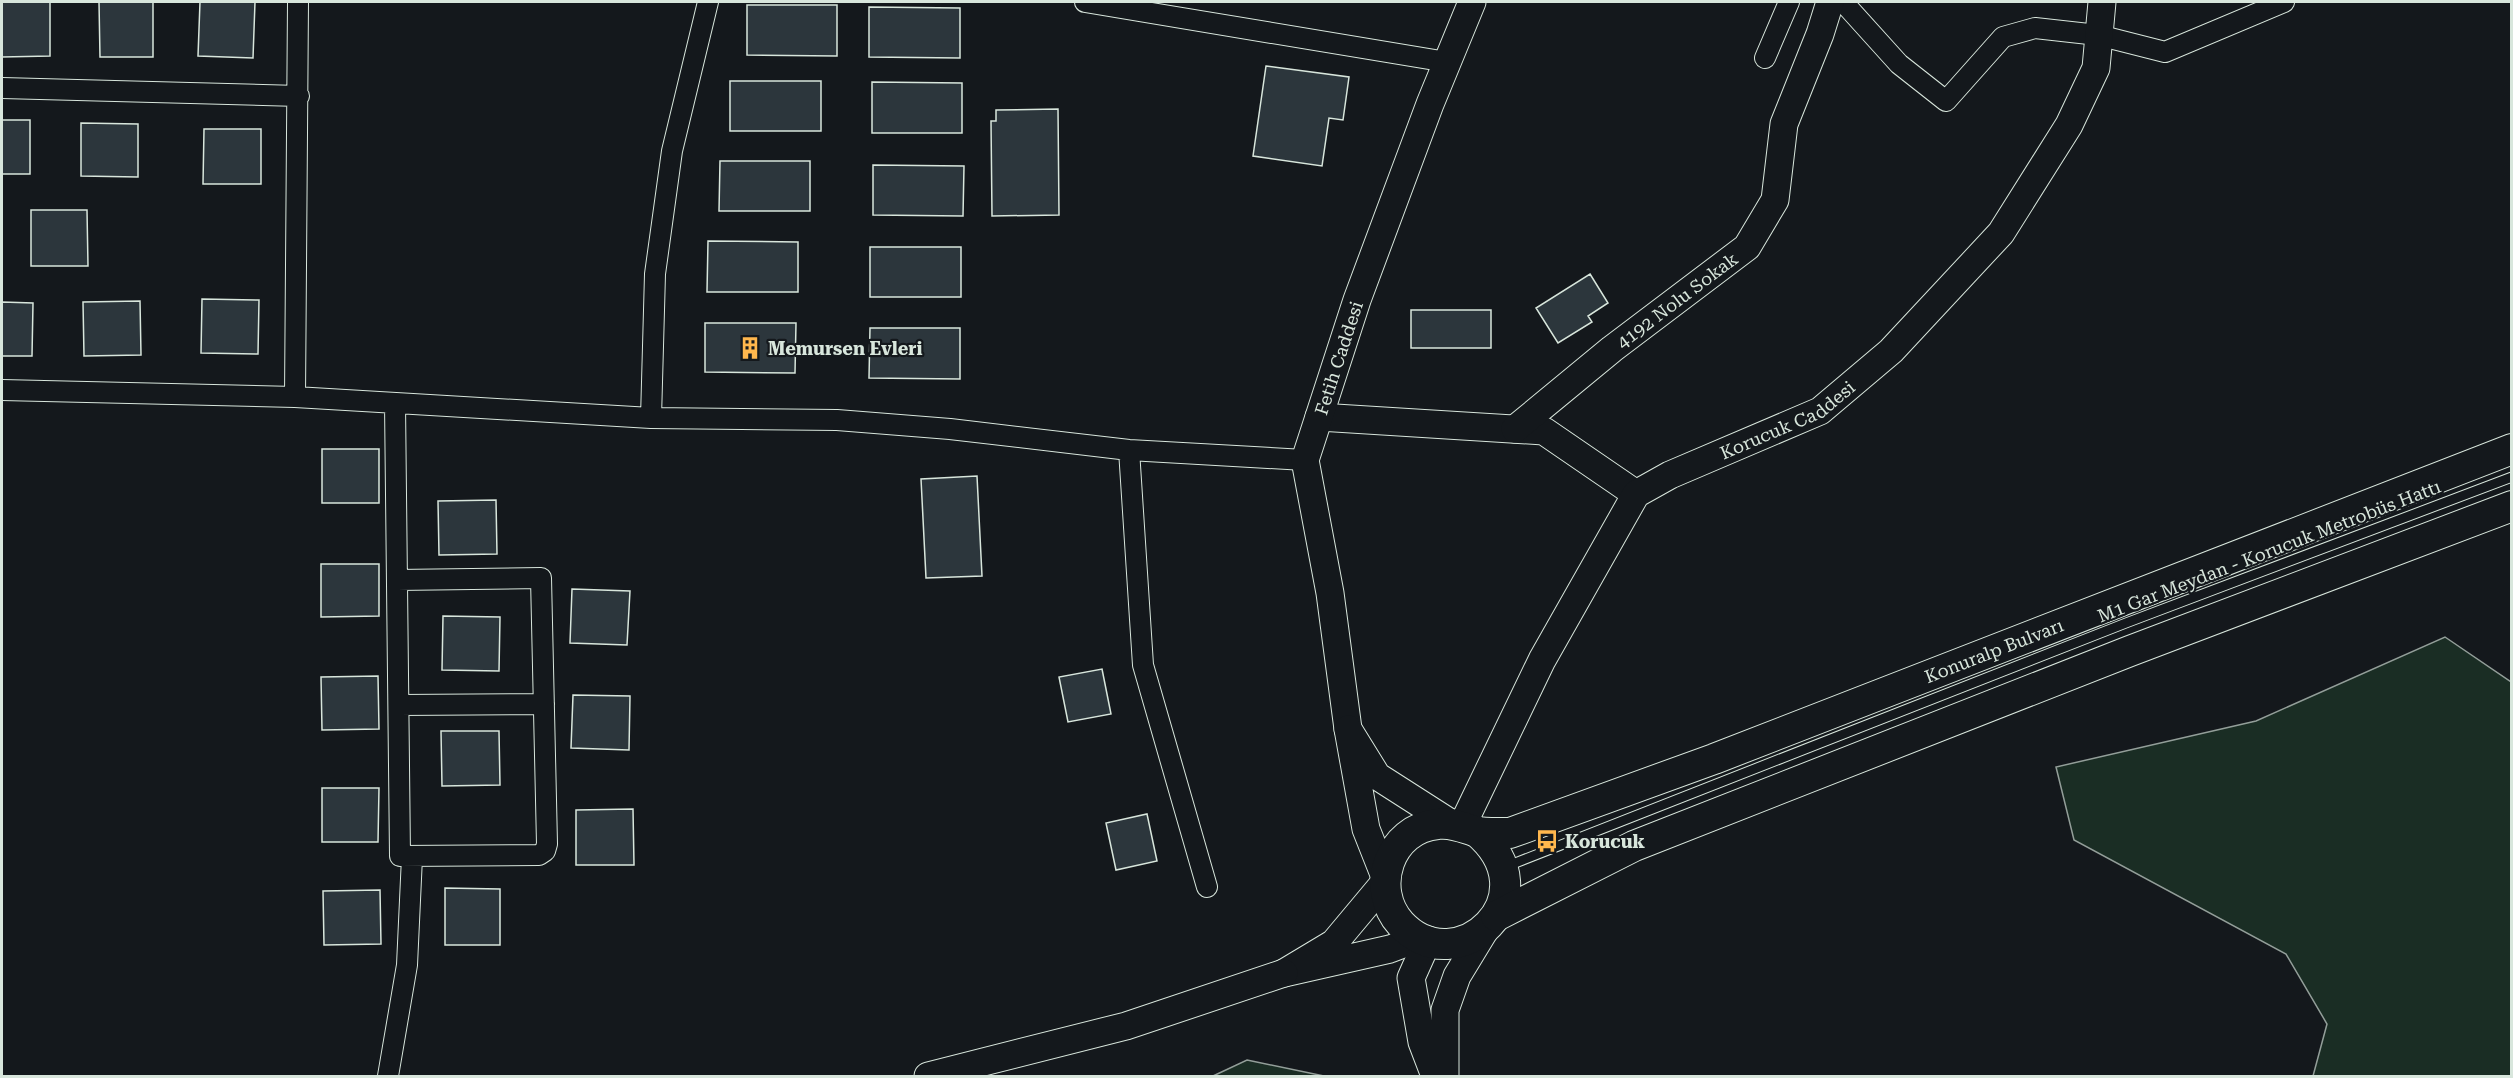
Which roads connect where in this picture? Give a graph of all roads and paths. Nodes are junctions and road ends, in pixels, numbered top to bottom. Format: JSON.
{"nodes":[{"id":1,"x":298,"y":2,"type":"edge"},
{"id":2,"x":708,"y":2,"type":"edge"},
{"id":3,"x":1085,"y":2,"type":"edge"},
{"id":4,"x":1472,"y":2,"type":"edge"},
{"id":5,"x":1789,"y":2,"type":"edge"},
{"id":6,"x":1830,"y":2,"type":"edge"},
{"id":7,"x":1843,"y":2,"type":"edge"},
{"id":8,"x":2102,"y":2,"type":"edge"},
{"id":9,"x":2284,"y":2,"type":"edge"},
{"id":10,"x":2098,"y":35,"type":"junction"},
{"id":11,"x":1765,"y":58,"type":"dead end"},
{"id":12,"x":1447,"y":62,"type":"junction"},
{"id":13,"x":2,"y":88,"type":"edge"},
{"id":14,"x":299,"y":96,"type":"junction"},
{"id":15,"x":2,"y":390,"type":"edge"},
{"id":16,"x":295,"y":397,"type":"junction"},
{"id":17,"x":395,"y":403,"type":"junction"},
{"id":18,"x":1319,"y":417,"type":"junction"},
{"id":19,"x":651,"y":418,"type":"junction"},
{"id":20,"x":1515,"y":429,"type":"junction"},
{"id":21,"x":2511,"y":449,"type":"edge"},
{"id":22,"x":1129,"y":450,"type":"junction"},
{"id":23,"x":1305,"y":460,"type":"junction"},
{"id":24,"x":2511,"y":477,"type":"edge"},
{"id":25,"x":1636,"y":494,"type":"junction"},
{"id":26,"x":2511,"y":506,"type":"edge"},
{"id":27,"x":397,"y":580,"type":"junction"},
{"id":28,"x":544,"y":704,"type":"junction"},
{"id":29,"x":399,"y":705,"type":"junction"},
{"id":30,"x":1348,"y":729,"type":"junction"},
{"id":31,"x":1463,"y":827,"type":"junction"},
{"id":32,"x":412,"y":856,"type":"junction"},
{"id":33,"x":1503,"y":868,"type":"junction"},
{"id":34,"x":1385,"y":879,"type":"junction"},
{"id":35,"x":1207,"y":887,"type":"dead end"},
{"id":36,"x":1491,"y":923,"type":"junction"},
{"id":37,"x":1424,"y":939,"type":"junction"},
{"id":38,"x":1284,"y":973,"type":"junction"},
{"id":39,"x":388,"y":1077,"type":"edge"},
{"id":40,"x":928,"y":1077,"type":"edge"},
{"id":41,"x":1435,"y":1077,"type":"edge"},
{"id":42,"x":1445,"y":1077,"type":"edge"}],
"edges":[{"from":1,"to":14,"type":"street"},
{"from":2,"to":19,"type":"street"},
{"from":3,"to":12,"type":"street"},
{"from":4,"to":12,"type":"street","name":"Fetih Caddesi"},
{"from":5,"to":11,"type":"street"},
{"from":6,"to":20,"type":"street","name":"4192 Nolu Sokak"},
{"from":7,"to":10,"type":"street"},
{"from":8,"to":10,"type":"street","name":"Korucuk Caddesi"},
{"from":9,"to":10,"type":"street"},
{"from":10,"to":25,"type":"street","name":"Korucuk Caddesi"},
{"from":12,"to":18,"type":"street","name":"Fetih Caddesi"},
{"from":13,"to":14,"type":"street"},
{"from":14,"to":16,"type":"street"},
{"from":15,"to":16,"type":"street"},
{"from":16,"to":17,"type":"street"},
{"from":17,"to":19,"type":"street"},
{"from":17,"to":27,"type":"street"},
{"from":18,"to":20,"type":"street"},
{"from":18,"to":23,"type":"street","name":"Fetih Caddesi"},
{"from":19,"to":22,"type":"street"},
{"from":20,"to":25,"type":"street"},
{"from":21,"to":31,"type":"main road","name":"Konuralp Bulvarı"},
{"from":22,"to":23,"type":"street"},
{"from":22,"to":35,"type":"street"},
{"from":23,"to":30,"type":"street","name":"Fetih Caddesi"},
{"from":24,"to":33,"type":"lane","name":"M1 Gar Meydan - Korucuk Metrobüs Hattı"},
{"from":25,"to":31,"type":"street"},
{"from":26,"to":36,"type":"main road"},
{"from":27,"to":28,"type":"street"},
{"from":27,"to":29,"type":"street"},
{"from":28,"to":29,"type":"street"},
{"from":28,"to":32,"type":"street"},
{"from":29,"to":32,"type":"street"},
{"from":30,"to":31,"type":"street","name":"Fetih Caddesi"},
{"from":30,"to":34,"type":"street","name":"Fetih Caddesi"},
{"from":31,"to":33,"type":"main road"},
{"from":31,"to":34,"type":"main road"},
{"from":32,"to":39,"type":"street"},
{"from":33,"to":36,"type":"main road"},
{"from":34,"to":37,"type":"main road"},
{"from":34,"to":38,"type":"street"},
{"from":36,"to":37,"type":"main road"},
{"from":36,"to":42,"type":"street"},
{"from":37,"to":38,"type":"street"},
{"from":37,"to":41,"type":"street"},
{"from":38,"to":40,"type":"street"}]}
